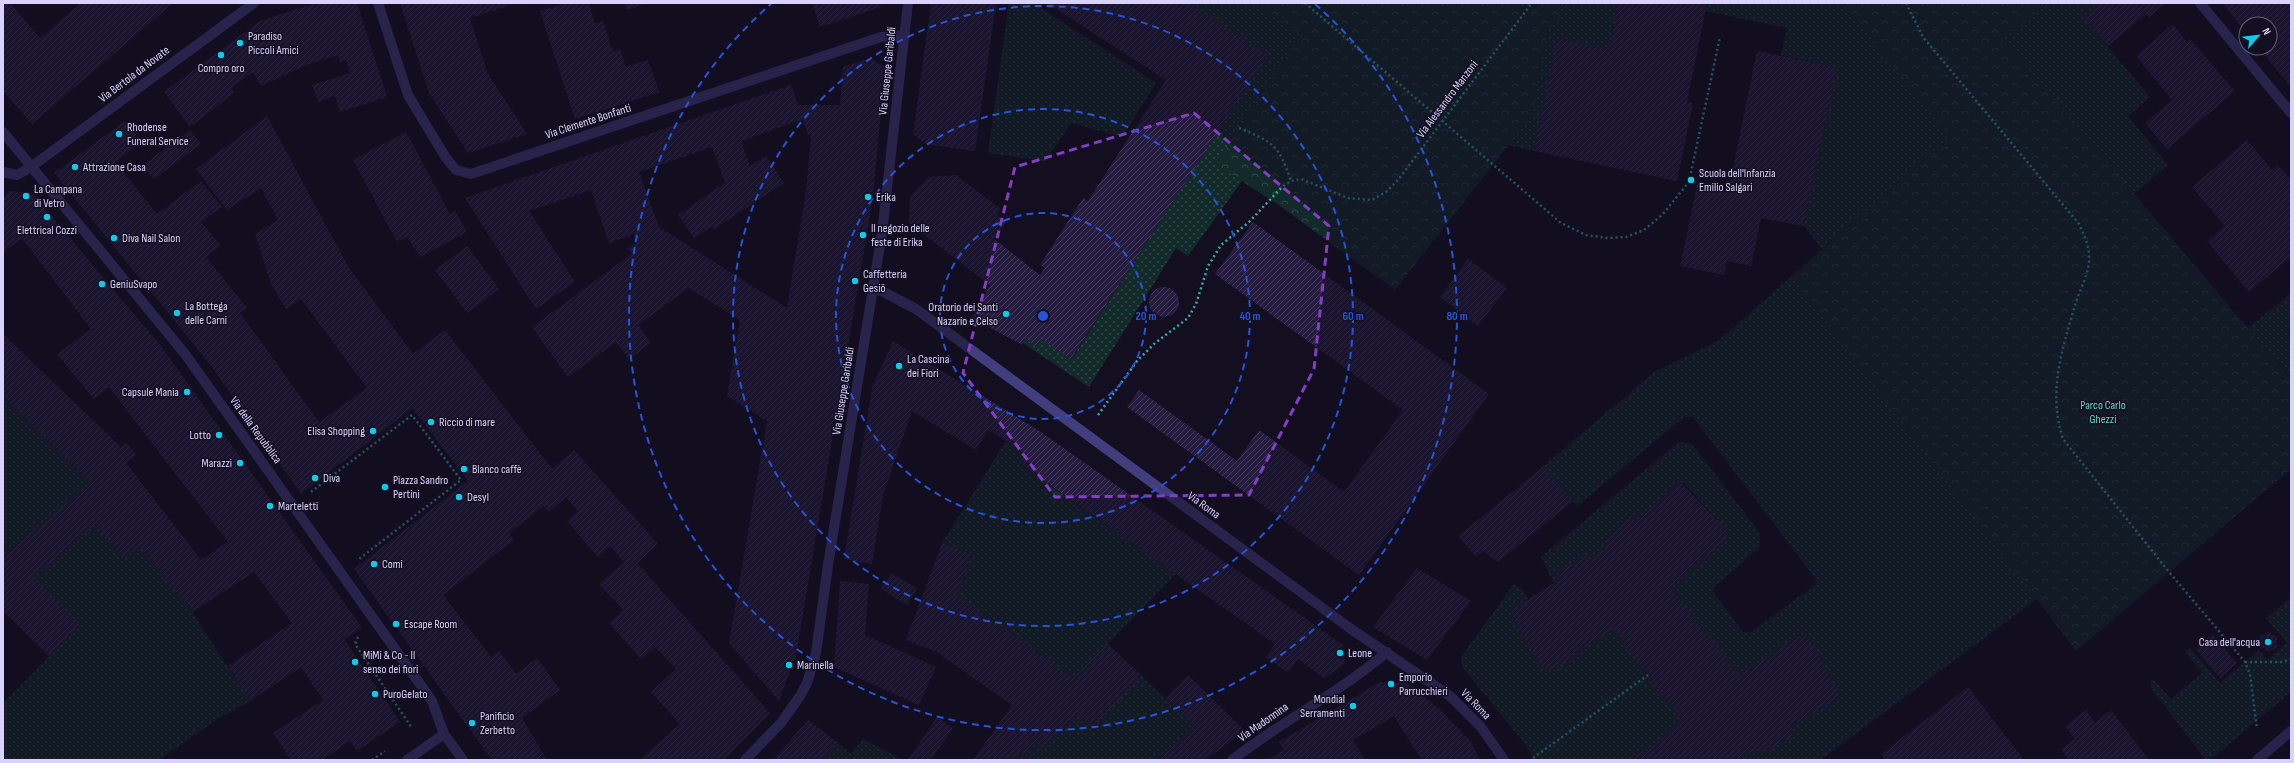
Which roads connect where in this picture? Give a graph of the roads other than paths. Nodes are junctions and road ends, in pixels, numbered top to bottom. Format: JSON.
{"nodes":[{"id":1,"x":254,"y":3,"type":"edge"},
{"id":2,"x":378,"y":3,"type":"edge"},
{"id":3,"x":908,"y":3,"type":"edge"},
{"id":4,"x":2200,"y":3,"type":"edge"},
{"id":5,"x":905,"y":35,"type":"junction"},
{"id":6,"x":2291,"y":113,"type":"edge"},
{"id":7,"x":3,"y":132,"type":"edge"},
{"id":8,"x":31,"y":167,"type":"junction"},
{"id":9,"x":3,"y":172,"type":"edge"},
{"id":10,"x":874,"y":287,"type":"junction"},
{"id":11,"x":1387,"y":652,"type":"junction"},
{"id":12,"x":2291,"y":731,"type":"edge"},
{"id":13,"x":444,"y":734,"type":"junction"},
{"id":14,"x":407,"y":760,"type":"edge"},
{"id":15,"x":463,"y":760,"type":"edge"},
{"id":16,"x":745,"y":760,"type":"edge"},
{"id":17,"x":1232,"y":760,"type":"edge"},
{"id":18,"x":1504,"y":760,"type":"edge"},
{"id":19,"x":2257,"y":760,"type":"edge"}],
"edges":[{"from":1,"to":8,"type":"street","name":"Via Bertola da Novate"},
{"from":2,"to":5,"type":"street","name":"Via Clemente Bonfanti"},
{"from":3,"to":5,"type":"street","name":"Via Giuseppe Garibaldi"},
{"from":4,"to":6,"type":"street"},
{"from":5,"to":10,"type":"street","name":"Via Giuseppe Garibaldi"},
{"from":7,"to":8,"type":"street","name":"Via della Repubblica"},
{"from":8,"to":9,"type":"street","name":"Via Bertola da Novate"},
{"from":8,"to":13,"type":"street","name":"Via della Repubblica"},
{"from":10,"to":11,"type":"street","name":"Via Roma"},
{"from":10,"to":16,"type":"street","name":"Via Giuseppe Garibaldi"},
{"from":11,"to":17,"type":"street","name":"Via Madonnina"},
{"from":11,"to":18,"type":"street","name":"Via Roma"},
{"from":12,"to":19,"type":"street"},
{"from":13,"to":14,"type":"street"},
{"from":13,"to":15,"type":"street","name":"Via della Repubblica"}]}
